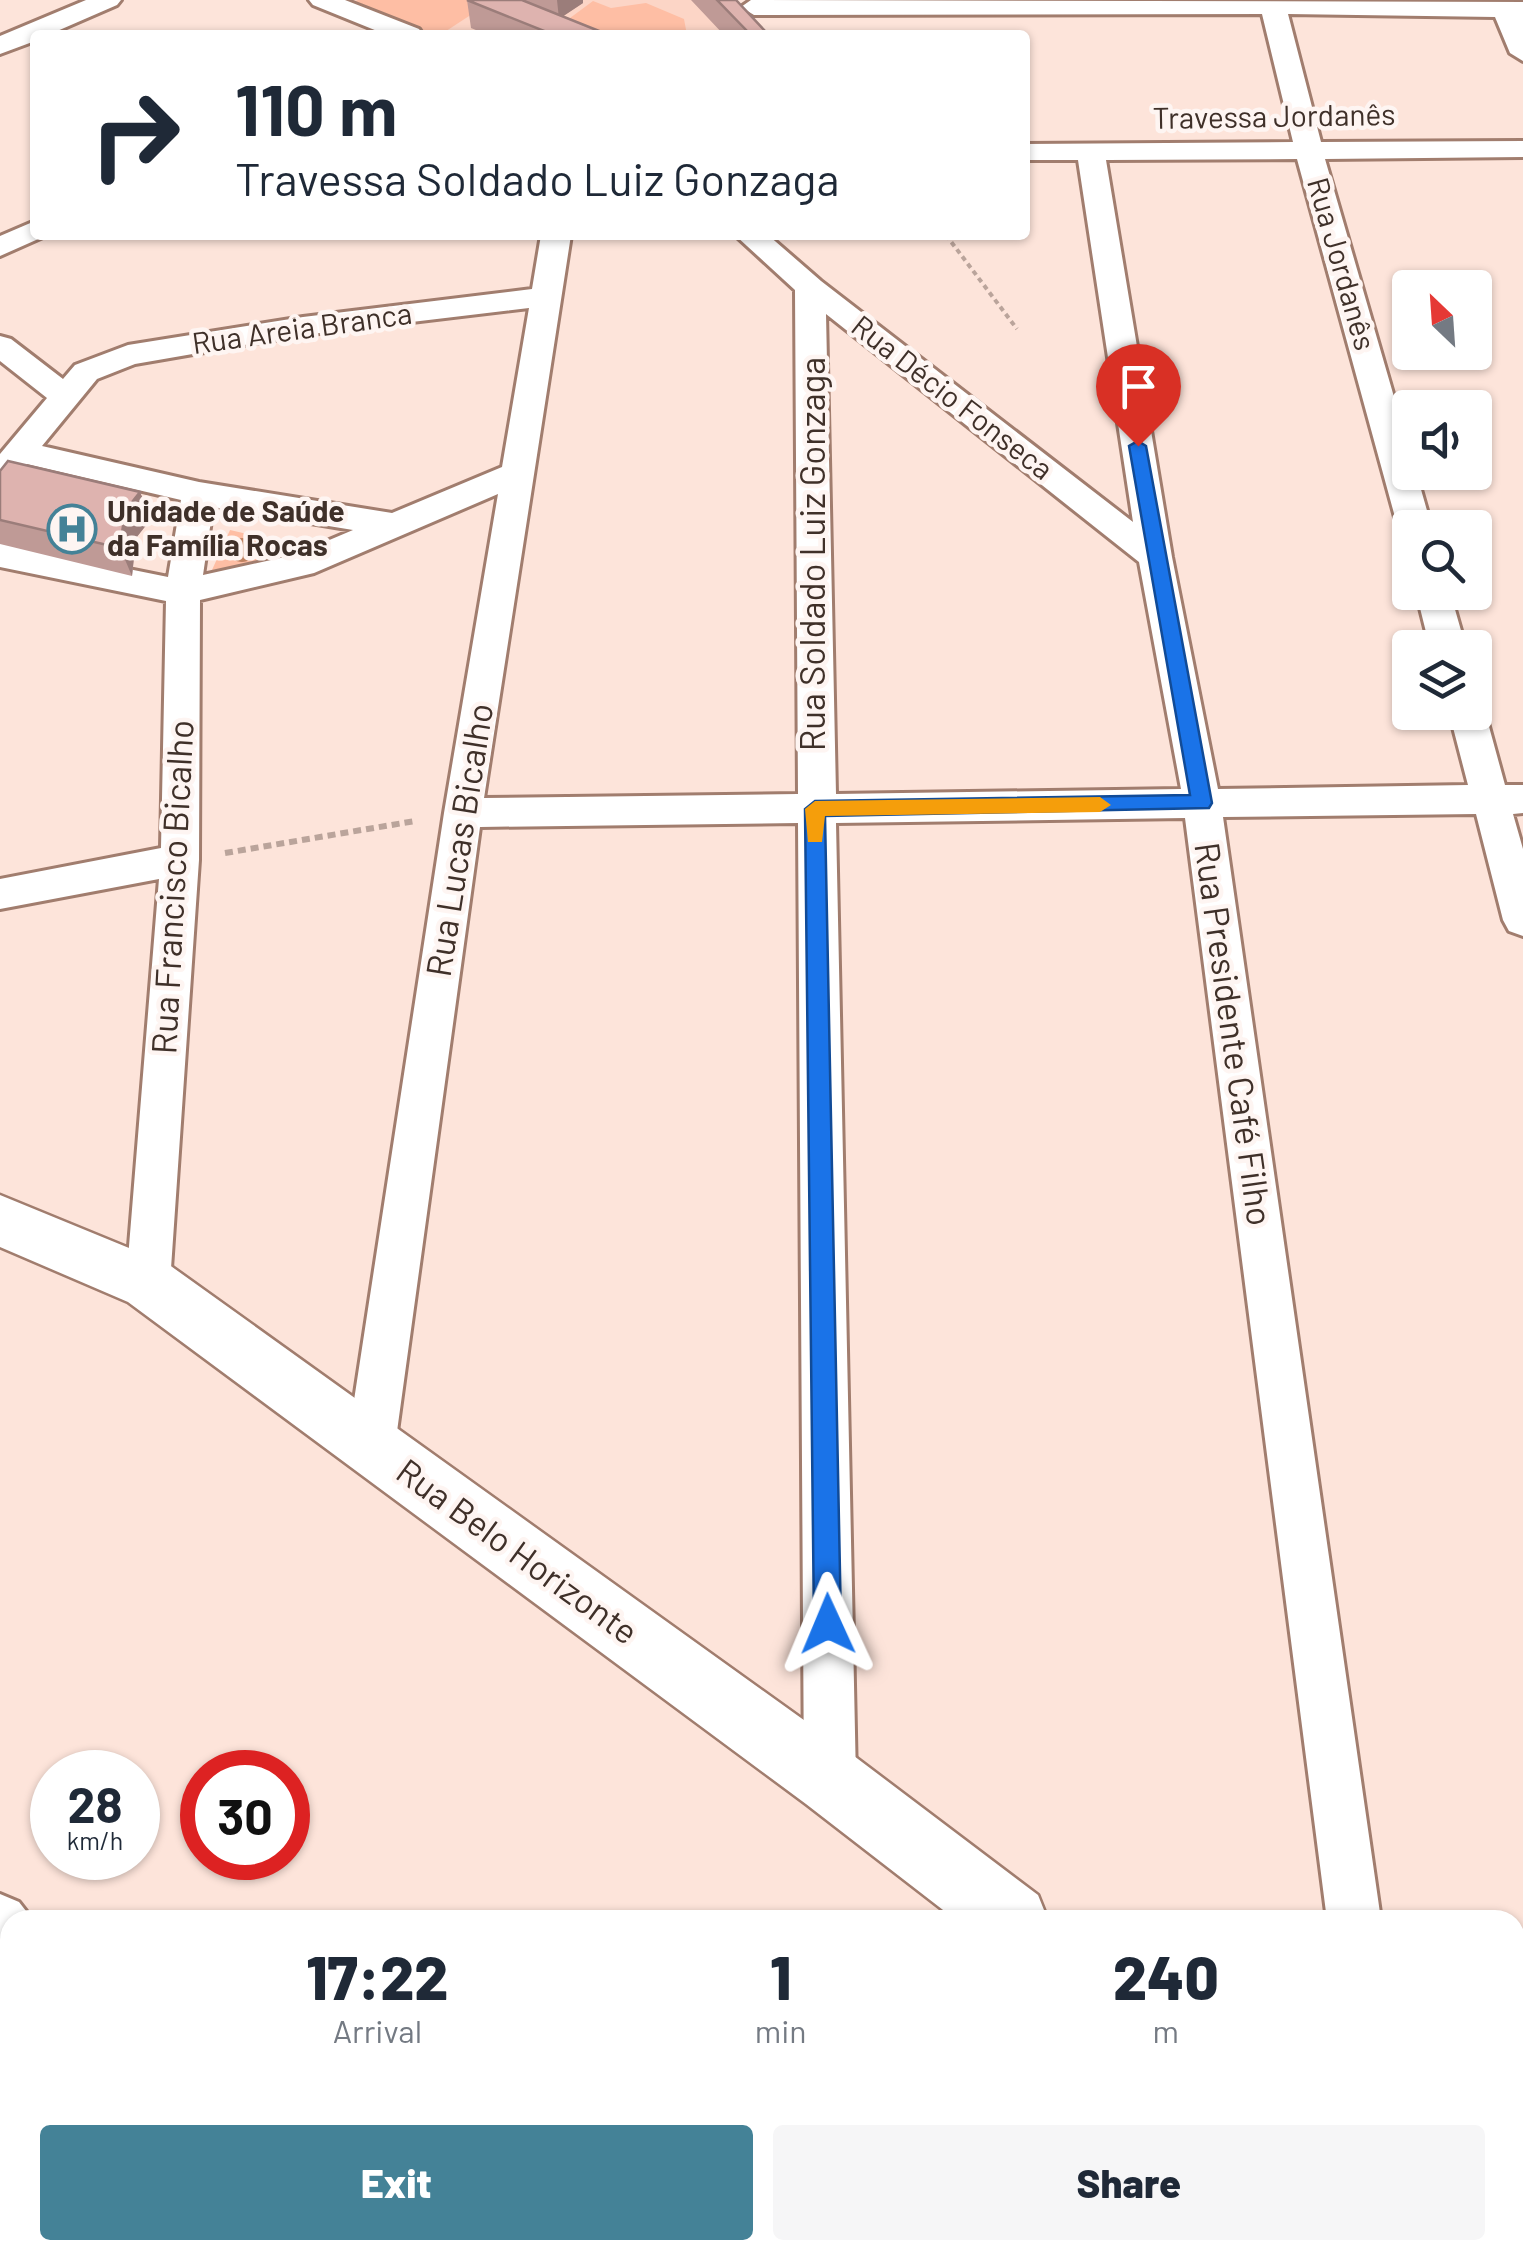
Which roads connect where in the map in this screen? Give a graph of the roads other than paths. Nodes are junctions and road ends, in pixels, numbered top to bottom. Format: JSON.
{"nodes":[{"id":1,"x":108,"y":0,"type":"edge"},
{"id":2,"x":322,"y":0,"type":"edge"},
{"id":3,"x":750,"y":3,"type":"edge"},
{"id":4,"x":1273,"y":3,"type":"edge"},
{"id":5,"x":1514,"y":10,"type":"edge"},
{"id":6,"x":38,"y":30,"type":"edge"},
{"id":7,"x":397,"y":30,"type":"edge"},
{"id":8,"x":777,"y":30,"type":"edge"},
{"id":9,"x":30,"y":33,"type":"edge"},
{"id":10,"x":0,"y":46,"type":"edge"},
{"id":11,"x":1523,"y":53,"type":"edge"},
{"id":12,"x":1308,"y":147,"type":"junction"},
{"id":13,"x":1523,"y":149,"type":"edge"},
{"id":14,"x":1030,"y":152,"type":"edge"},
{"id":15,"x":1091,"y":152,"type":"junction"},
{"id":16,"x":30,"y":232,"type":"edge"},
{"id":17,"x":555,"y":240,"type":"edge"},
{"id":18,"x":756,"y":240,"type":"edge"},
{"id":19,"x":0,"y":247,"type":"edge"},
{"id":20,"x":810,"y":287,"type":"junction"},
{"id":21,"x":544,"y":297,"type":"junction"},
{"id":22,"x":0,"y":346,"type":"edge"},
{"id":23,"x":67,"y":391,"type":"junction"},
{"id":24,"x":10,"y":463,"type":"edge"},
{"id":25,"x":518,"y":473,"type":"junction"},
{"id":26,"x":199,"y":493,"type":"junction"},
{"id":27,"x":1410,"y":510,"type":"edge"},
{"id":28,"x":399,"y":526,"type":"junction"},
{"id":29,"x":0,"y":555,"type":"edge"},
{"id":30,"x":1156,"y":557,"type":"junction"},
{"id":31,"x":183,"y":592,"type":"junction"},
{"id":32,"x":1475,"y":730,"type":"edge"},
{"id":33,"x":1507,"y":799,"type":"edge"},
{"id":34,"x":1202,"y":803,"type":"junction"},
{"id":35,"x":815,"y":809,"type":"junction"},
{"id":36,"x":463,"y":814,"type":"junction"},
{"id":37,"x":180,"y":860,"type":"junction"},
{"id":38,"x":0,"y":894,"type":"edge"},
{"id":39,"x":1523,"y":920,"type":"edge"},
{"id":40,"x":0,"y":1220,"type":"edge"},
{"id":41,"x":148,"y":1283,"type":"junction"},
{"id":42,"x":371,"y":1446,"type":"junction"},
{"id":43,"x":830,"y":1780,"type":"junction"},
{"id":44,"x":1001,"y":1910,"type":"edge"},
{"id":45,"x":1353,"y":1910,"type":"edge"}],
"edges":[{"from":1,"to":6,"type":"street"},
{"from":2,"to":7,"type":"street"},
{"from":3,"to":4,"type":"street"},
{"from":3,"to":8,"type":"street"},
{"from":4,"to":5,"type":"street"},
{"from":4,"to":12,"type":"street","name":"Rua Jordanês"},
{"from":5,"to":11,"type":"street"},
{"from":9,"to":10,"type":"street"},
{"from":12,"to":13,"type":"street","name":"Travessa Jordanês"},
{"from":12,"to":15,"type":"street","name":"Travessa Jordanês"},
{"from":12,"to":27,"type":"street","name":"Rua Jordanês"},
{"from":14,"to":15,"type":"street","name":"Travessa Jordanês"},
{"from":15,"to":30,"type":"street","name":"Rua Presidente Café Filho"},
{"from":16,"to":19,"type":"street"},
{"from":17,"to":21,"type":"street","name":"Rua Lucas Bicalho"},
{"from":18,"to":20,"type":"street","name":"Rua Décio Fonseca"},
{"from":20,"to":30,"type":"street","name":"Rua Décio Fonseca"},
{"from":20,"to":35,"type":"street","name":"Rua Soldado Luiz Gonzaga"},
{"from":21,"to":23,"type":"street","name":"Rua Areia Branca"},
{"from":21,"to":25,"type":"street","name":"Rua Lucas Bicalho"},
{"from":22,"to":23,"type":"street"},
{"from":23,"to":24,"type":"street","name":"Rua Areia Branca"},
{"from":24,"to":26,"type":"street"},
{"from":25,"to":28,"type":"street"},
{"from":25,"to":36,"type":"street","name":"Rua Lucas Bicalho"},
{"from":26,"to":28,"type":"street"},
{"from":26,"to":31,"type":"street","name":"Rua Francisco Bicalho"},
{"from":28,"to":31,"type":"street"},
{"from":29,"to":31,"type":"street"},
{"from":30,"to":34,"type":"street","name":"Rua Presidente Café Filho"},
{"from":31,"to":37,"type":"street","name":"Rua Francisco Bicalho"},
{"from":32,"to":33,"type":"street"},
{"from":33,"to":34,"type":"street"},
{"from":33,"to":39,"type":"street"},
{"from":34,"to":35,"type":"street"},
{"from":34,"to":45,"type":"street","name":"Rua Presidente Café Filho"},
{"from":35,"to":36,"type":"street"},
{"from":35,"to":43,"type":"street","name":"Rua Soldado Luiz Gonzaga"},
{"from":36,"to":42,"type":"street","name":"Rua Lucas Bicalho"},
{"from":37,"to":38,"type":"street"},
{"from":37,"to":41,"type":"street","name":"Rua Francisco Bicalho"},
{"from":40,"to":41,"type":"street","name":"Rua Belo Horizonte"},
{"from":41,"to":42,"type":"street","name":"Rua Belo Horizonte"},
{"from":42,"to":43,"type":"street","name":"Rua Belo Horizonte"},
{"from":43,"to":44,"type":"street","name":"Rua Belo Horizonte"}]}
